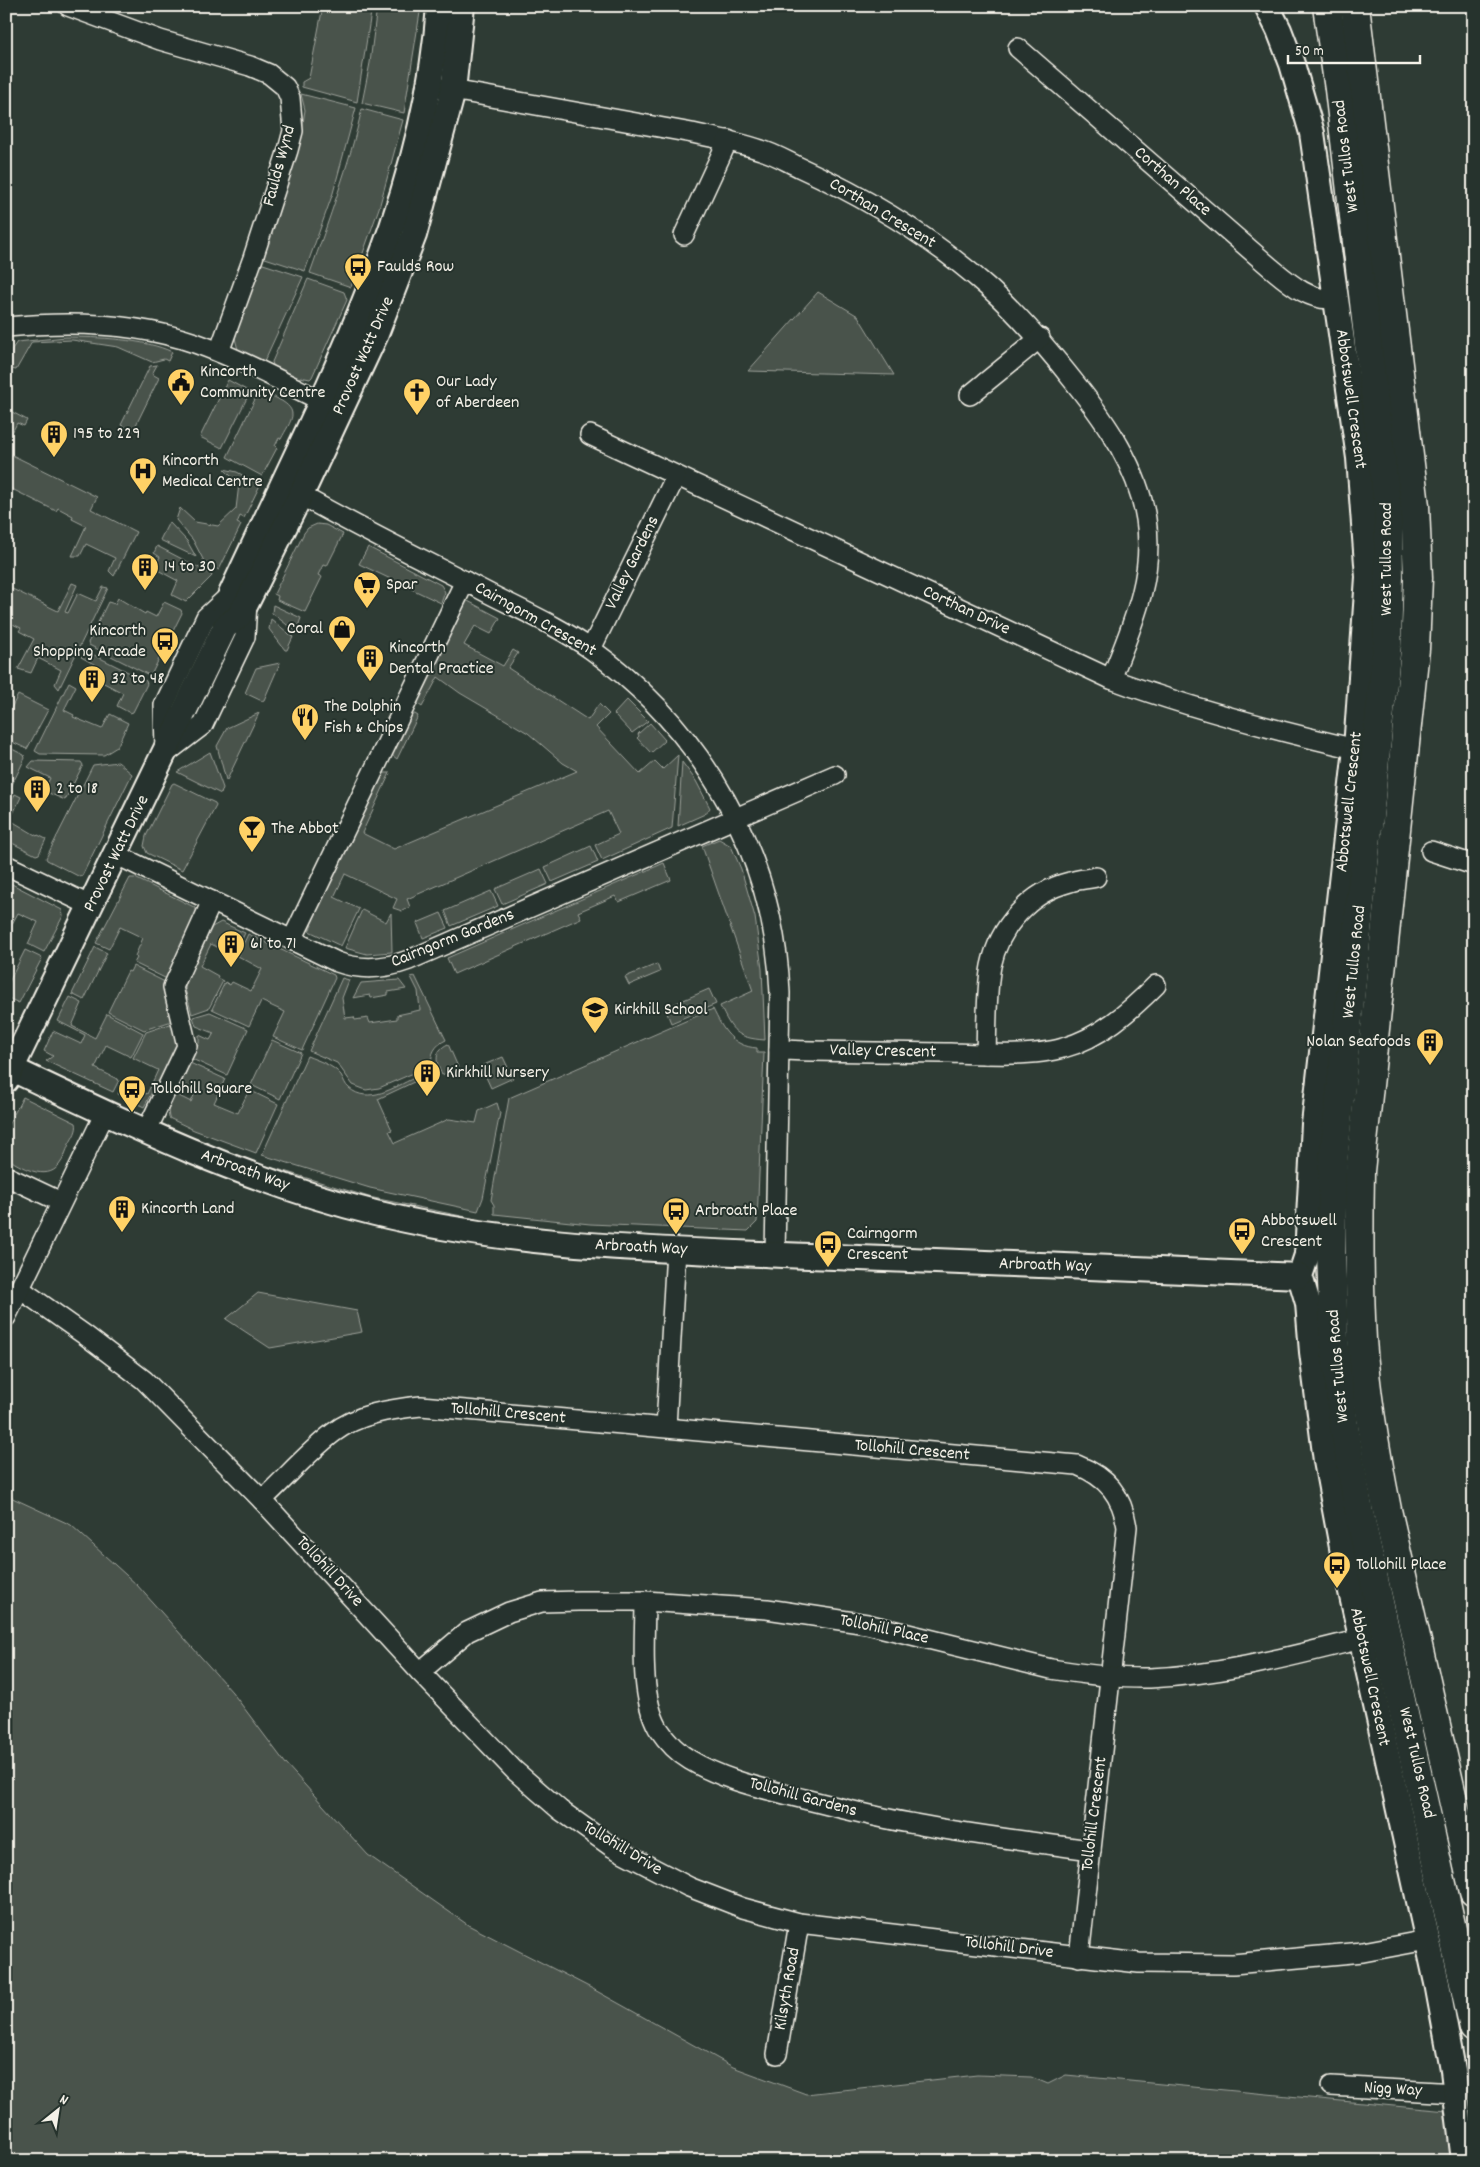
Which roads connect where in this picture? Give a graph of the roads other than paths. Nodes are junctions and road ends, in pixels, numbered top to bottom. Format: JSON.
{"nodes":[{"id":1,"x":68,"y":6,"type":"edge"},
{"id":2,"x":439,"y":6,"type":"edge"},
{"id":3,"x":462,"y":6,"type":"edge"},
{"id":4,"x":1266,"y":6,"type":"edge"},
{"id":5,"x":1328,"y":6,"type":"edge"},
{"id":6,"x":1355,"y":6,"type":"edge"},
{"id":7,"x":1018,"y":48,"type":"dead end"},
{"id":8,"x":429,"y":86,"type":"junction"},
{"id":9,"x":453,"y":91,"type":"junction"},
{"id":10,"x":728,"y":140,"type":"junction"},
{"id":11,"x":684,"y":235,"type":"dead end"},
{"id":12,"x":1336,"y":298,"type":"junction"},
{"id":13,"x":6,"y":327,"type":"edge"},
{"id":14,"x":1040,"y":338,"type":"junction"},
{"id":15,"x":219,"y":352,"type":"junction"},
{"id":16,"x":970,"y":395,"type":"dead end"},
{"id":17,"x":330,"y":406,"type":"junction"},
{"id":18,"x":590,"y":435,"type":"dead end"},
{"id":19,"x":676,"y":476,"type":"junction"},
{"id":20,"x":291,"y":490,"type":"junction"},
{"id":21,"x":465,"y":581,"type":"junction"},
{"id":22,"x":239,"y":598,"type":"junction"},
{"id":23,"x":591,"y":649,"type":"junction"},
{"id":24,"x":1111,"y":679,"type":"junction"},
{"id":25,"x":1356,"y":748,"type":"junction"},
{"id":26,"x":165,"y":754,"type":"junction"},
{"id":27,"x":835,"y":775,"type":"dead end"},
{"id":28,"x":735,"y":818,"type":"junction"},
{"id":29,"x":1431,"y":851,"type":"dead end"},
{"id":30,"x":117,"y":855,"type":"junction"},
{"id":31,"x":1474,"y":865,"type":"edge"},
{"id":32,"x":7,"y":866,"type":"edge"},
{"id":33,"x":1096,"y":877,"type":"dead end"},
{"id":34,"x":212,"y":902,"type":"junction"},
{"id":35,"x":92,"y":906,"type":"junction"},
{"id":36,"x":292,"y":940,"type":"junction"},
{"id":37,"x":1156,"y":985,"type":"dead end"},
{"id":38,"x":780,"y":1050,"type":"junction"},
{"id":39,"x":986,"y":1054,"type":"junction"},
{"id":40,"x":9,"y":1074,"type":"edge"},
{"id":41,"x":105,"y":1113,"type":"junction"},
{"id":42,"x":146,"y":1132,"type":"junction"},
{"id":43,"x":6,"y":1176,"type":"edge"},
{"id":44,"x":61,"y":1202,"type":"junction"},
{"id":45,"x":676,"y":1250,"type":"junction"},
{"id":46,"x":775,"y":1254,"type":"junction"},
{"id":47,"x":1300,"y":1276,"type":"junction"},
{"id":48,"x":20,"y":1289,"type":"junction"},
{"id":49,"x":6,"y":1317,"type":"edge"},
{"id":50,"x":666,"y":1428,"type":"junction"},
{"id":51,"x":262,"y":1500,"type":"junction"},
{"id":52,"x":645,"y":1601,"type":"junction"},
{"id":53,"x":1361,"y":1639,"type":"junction"},
{"id":54,"x":420,"y":1672,"type":"junction"},
{"id":55,"x":1111,"y":1676,"type":"junction"},
{"id":56,"x":1091,"y":1850,"type":"junction"},
{"id":57,"x":1474,"y":1892,"type":"edge"},
{"id":58,"x":799,"y":1923,"type":"junction"},
{"id":59,"x":1427,"y":1940,"type":"junction"},
{"id":60,"x":1079,"y":1957,"type":"junction"},
{"id":61,"x":1474,"y":2028,"type":"edge"},
{"id":62,"x":777,"y":2054,"type":"dead end"},
{"id":63,"x":1331,"y":2086,"type":"dead end"},
{"id":64,"x":1455,"y":2093,"type":"junction"},
{"id":65,"x":1464,"y":2161,"type":"edge"}],
"edges":[{"from":1,"to":15,"type":"street","name":"Faulds Wynd"},
{"from":2,"to":8,"type":"street","name":"Provost Watt Drive"},
{"from":3,"to":9,"type":"street","name":"Provost Watt Drive"},
{"from":4,"to":12,"type":"street","name":"Abbotswell Crescent"},
{"from":5,"to":61,"type":"main road","name":"West Tullos Road"},
{"from":6,"to":57,"type":"main road","name":"West Tullos Road"},
{"from":7,"to":12,"type":"street","name":"Corthan Place"},
{"from":8,"to":9,"type":"street","name":"Corthan Crescent"},
{"from":8,"to":17,"type":"street","name":"Provost Watt Drive"},
{"from":9,"to":10,"type":"street","name":"Corthan Crescent"},
{"from":9,"to":17,"type":"street","name":"Provost Watt Drive"},
{"from":10,"to":11,"type":"street"},
{"from":10,"to":14,"type":"street","name":"Corthan Crescent"},
{"from":12,"to":25,"type":"street","name":"Abbotswell Crescent"},
{"from":13,"to":15,"type":"street"},
{"from":14,"to":16,"type":"street"},
{"from":14,"to":24,"type":"street","name":"Corthan Crescent"},
{"from":15,"to":17,"type":"street"},
{"from":17,"to":20,"type":"street","name":"Provost Watt Drive"},
{"from":18,"to":19,"type":"street","name":"Corthan Drive"},
{"from":19,"to":23,"type":"street","name":"Valley Gardens"},
{"from":19,"to":24,"type":"street","name":"Corthan Drive"},
{"from":20,"to":21,"type":"street","name":"Cairngorm Crescent"},
{"from":20,"to":22,"type":"street","name":"Provost Watt Drive"},
{"from":21,"to":23,"type":"street","name":"Cairngorm Crescent"},
{"from":21,"to":36,"type":"street"},
{"from":22,"to":26,"type":"street","name":"Provost Watt Drive"},
{"from":22,"to":26,"type":"street"},
{"from":22,"to":26,"type":"street"},
{"from":23,"to":28,"type":"street","name":"Cairngorm Crescent"},
{"from":24,"to":25,"type":"street","name":"Corthan Drive"},
{"from":25,"to":47,"type":"street","name":"Abbotswell Crescent"},
{"from":26,"to":30,"type":"street","name":"Provost Watt Drive"},
{"from":27,"to":28,"type":"street"},
{"from":28,"to":36,"type":"street","name":"Cairngorm Gardens"},
{"from":28,"to":38,"type":"street","name":"Cairngorm Crescent"},
{"from":29,"to":31,"type":"street"},
{"from":30,"to":34,"type":"street","name":"Cairngorm Gardens"},
{"from":30,"to":35,"type":"street","name":"Provost Watt Drive"},
{"from":32,"to":35,"type":"street"},
{"from":33,"to":39,"type":"street"},
{"from":34,"to":36,"type":"street","name":"Cairngorm Gardens"},
{"from":34,"to":42,"type":"street"},
{"from":35,"to":40,"type":"street","name":"Provost Watt Drive"},
{"from":37,"to":39,"type":"street","name":"Valley Crescent"},
{"from":38,"to":39,"type":"street","name":"Valley Crescent"},
{"from":38,"to":46,"type":"street","name":"Cairngorm Crescent"},
{"from":40,"to":41,"type":"street","name":"Arbroath Way"},
{"from":41,"to":42,"type":"street","name":"Arbroath Way"},
{"from":41,"to":44,"type":"street"},
{"from":42,"to":45,"type":"street","name":"Arbroath Way"},
{"from":43,"to":44,"type":"street"},
{"from":44,"to":48,"type":"street"},
{"from":45,"to":46,"type":"street","name":"Arbroath Way"},
{"from":45,"to":50,"type":"street"},
{"from":46,"to":47,"type":"street","name":"Arbroath Way"},
{"from":47,"to":53,"type":"street","name":"Abbotswell Crescent"},
{"from":48,"to":49,"type":"street"},
{"from":48,"to":51,"type":"street","name":"Tollohill Drive"},
{"from":50,"to":51,"type":"street","name":"Tollohill Crescent"},
{"from":50,"to":55,"type":"street","name":"Tollohill Crescent"},
{"from":51,"to":54,"type":"street","name":"Tollohill Drive"},
{"from":52,"to":54,"type":"street","name":"Tollohill Place"},
{"from":52,"to":55,"type":"street","name":"Tollohill Place"},
{"from":52,"to":56,"type":"street","name":"Tollohill Gardens"},
{"from":53,"to":55,"type":"street","name":"Tollohill Place"},
{"from":53,"to":59,"type":"street","name":"Abbotswell Crescent"},
{"from":54,"to":58,"type":"street","name":"Tollohill Drive"},
{"from":55,"to":56,"type":"street","name":"Tollohill Crescent"},
{"from":56,"to":60,"type":"street","name":"Tollohill Crescent"},
{"from":58,"to":60,"type":"street","name":"Tollohill Drive"},
{"from":58,"to":62,"type":"street","name":"Kilsyth Road"},
{"from":59,"to":60,"type":"street","name":"Tollohill Drive"},
{"from":59,"to":64,"type":"street","name":"Abbotswell Crescent"},
{"from":63,"to":64,"type":"street","name":"Nigg Way"},
{"from":64,"to":65,"type":"street","name":"Abbotswell Crescent"}]}
